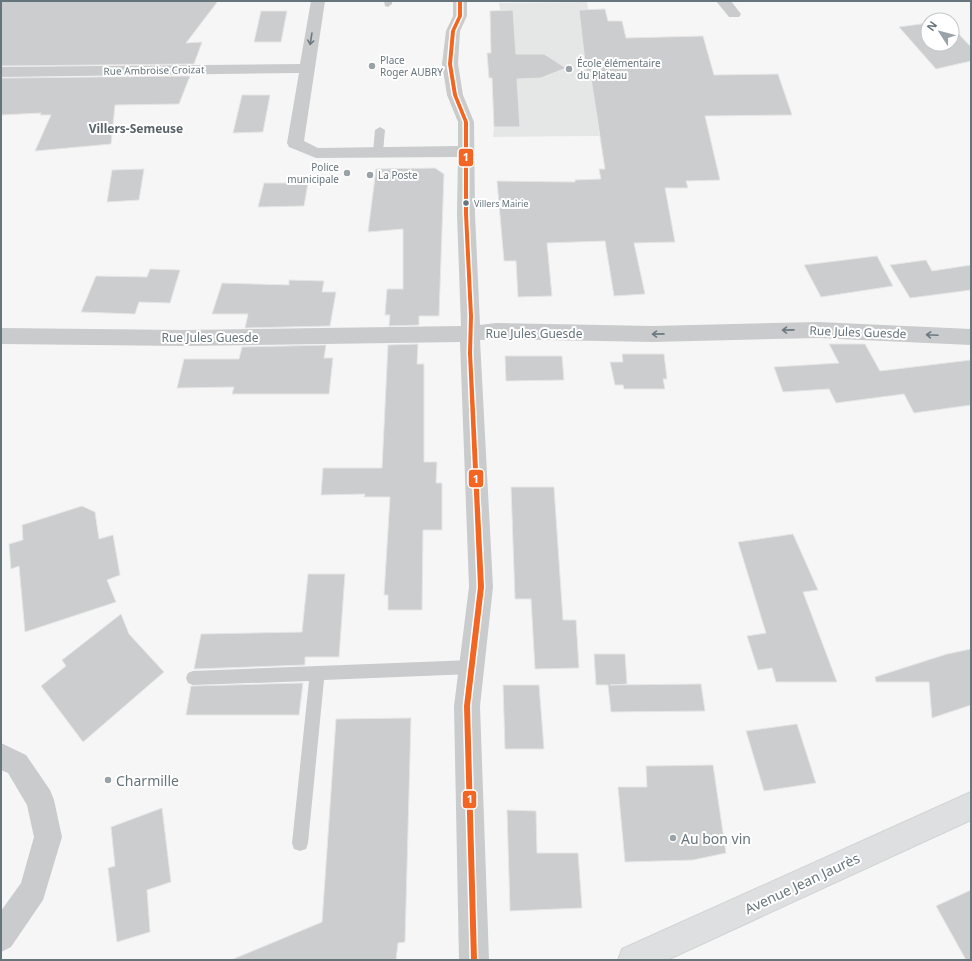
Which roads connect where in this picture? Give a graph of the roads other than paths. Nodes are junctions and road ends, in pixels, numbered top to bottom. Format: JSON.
{"nodes":[{"id":1,"x":318,"y":1,"type":"edge"},
{"id":2,"x":460,"y":1,"type":"edge"},
{"id":3,"x":723,"y":1,"type":"edge"},
{"id":4,"x":734,"y":14,"type":"dead end"},
{"id":5,"x":306,"y":68,"type":"junction"},
{"id":6,"x":1,"y":72,"type":"edge"},
{"id":7,"x":380,"y":130,"type":"dead end"},
{"id":8,"x":466,"y":151,"type":"junction"},
{"id":9,"x":378,"y":152,"type":"junction"},
{"id":10,"x":470,"y":334,"type":"junction"},
{"id":11,"x":1,"y":336,"type":"edge"},
{"id":12,"x":971,"y":337,"type":"edge"},
{"id":13,"x":472,"y":667,"type":"junction"},
{"id":14,"x":317,"y":673,"type":"junction"},
{"id":15,"x":193,"y":678,"type":"dead end"},
{"id":16,"x":1,"y":756,"type":"edge"},
{"id":17,"x":971,"y":806,"type":"edge"},
{"id":18,"x":300,"y":843,"type":"dead end"},
{"id":19,"x":1,"y":937,"type":"edge"},
{"id":20,"x":474,"y":960,"type":"edge"},
{"id":21,"x":633,"y":960,"type":"edge"}],
"edges":[{"from":1,"to":5,"type":"street","one_way":true},
{"from":2,"to":8,"type":"street"},
{"from":3,"to":4,"type":"street"},
{"from":5,"to":6,"type":"street","name":"Rue Ambroise Croizat"},
{"from":5,"to":9,"type":"street"},
{"from":7,"to":9,"type":"lane"},
{"from":8,"to":9,"type":"street"},
{"from":8,"to":10,"type":"street"},
{"from":10,"to":11,"type":"street","name":"Rue Jules Guesde"},
{"from":12,"to":10,"type":"street","name":"Rue Jules Guesde","one_way":true},
{"from":10,"to":13,"type":"street"},
{"from":13,"to":14,"type":"lane"},
{"from":13,"to":20,"type":"street"},
{"from":14,"to":15,"type":"lane"},
{"from":14,"to":18,"type":"lane"},
{"from":16,"to":19,"type":"street"},
{"from":17,"to":21,"type":"main road","name":"Avenue Jean Jaurès"}]}
